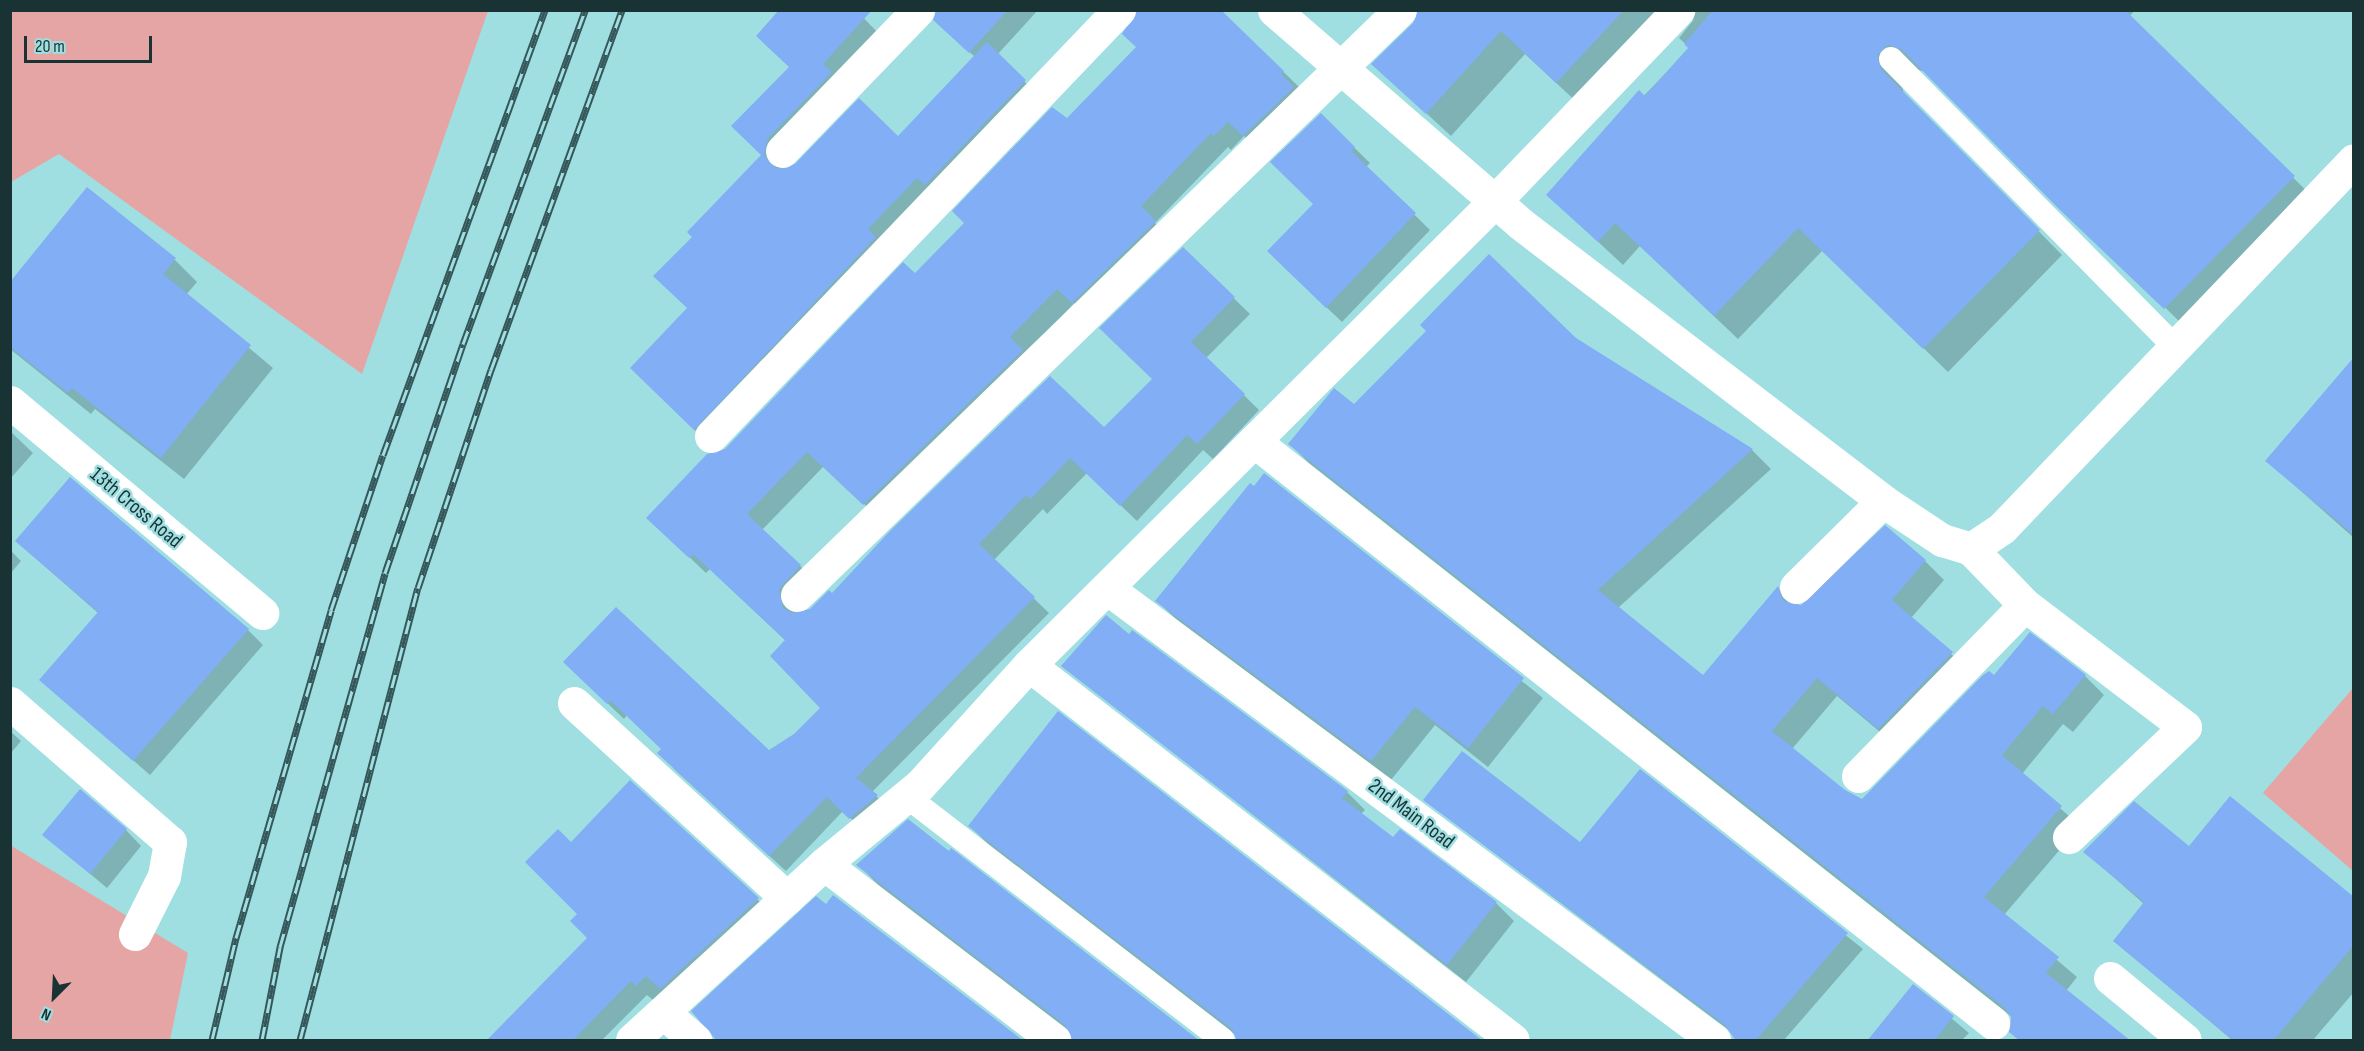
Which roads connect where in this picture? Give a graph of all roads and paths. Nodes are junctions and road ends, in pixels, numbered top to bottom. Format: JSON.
{"nodes":[{"id":1,"x":918,"y":10,"type":"edge"},
{"id":2,"x":1119,"y":10,"type":"edge"},
{"id":3,"x":1274,"y":10,"type":"edge"},
{"id":4,"x":1400,"y":10,"type":"edge"},
{"id":5,"x":1678,"y":10,"type":"edge"},
{"id":6,"x":1891,"y":59,"type":"dead end"},
{"id":7,"x":1343,"y":67,"type":"junction"},
{"id":8,"x":782,"y":151,"type":"dead end"},
{"id":9,"x":2354,"y":160,"type":"edge"},
{"id":10,"x":1496,"y":201,"type":"junction"},
{"id":11,"x":2177,"y":349,"type":"junction"},
{"id":12,"x":10,"y":402,"type":"edge"},
{"id":13,"x":711,"y":436,"type":"dead end"},
{"id":14,"x":1254,"y":441,"type":"junction"},
{"id":15,"x":1883,"y":501,"type":"junction"},
{"id":16,"x":1971,"y":549,"type":"junction"},
{"id":17,"x":1796,"y":587,"type":"dead end"},
{"id":18,"x":1107,"y":588,"type":"junction"},
{"id":19,"x":796,"y":595,"type":"dead end"},
{"id":20,"x":2025,"y":605,"type":"junction"},
{"id":21,"x":262,"y":613,"type":"dead end"},
{"id":22,"x":1029,"y":665,"type":"junction"},
{"id":23,"x":10,"y":703,"type":"edge"},
{"id":24,"x":574,"y":703,"type":"dead end"},
{"id":25,"x":1858,"y":776,"type":"dead end"},
{"id":26,"x":905,"y":795,"type":"junction"},
{"id":27,"x":2069,"y":837,"type":"dead end"},
{"id":28,"x":824,"y":864,"type":"junction"},
{"id":29,"x":787,"y":897,"type":"junction"},
{"id":30,"x":135,"y":934,"type":"dead end"},
{"id":31,"x":2110,"y":978,"type":"dead end"},
{"id":32,"x":663,"y":1012,"type":"junction"},
{"id":33,"x":1993,"y":1023,"type":"dead end"},
{"id":34,"x":632,"y":1041,"type":"edge"},
{"id":35,"x":694,"y":1041,"type":"edge"},
{"id":36,"x":1054,"y":1041,"type":"edge"},
{"id":37,"x":1223,"y":1041,"type":"edge"},
{"id":38,"x":1513,"y":1041,"type":"edge"},
{"id":39,"x":1714,"y":1041,"type":"edge"},
{"id":40,"x":2186,"y":1041,"type":"edge"}],
"edges":[{"from":1,"to":8,"type":"street"},
{"from":2,"to":13,"type":"street"},
{"from":3,"to":7,"type":"street"},
{"from":4,"to":7,"type":"street"},
{"from":5,"to":10,"type":"street"},
{"from":6,"to":11,"type":"lane"},
{"from":7,"to":10,"type":"street"},
{"from":7,"to":19,"type":"street"},
{"from":9,"to":11,"type":"street"},
{"from":10,"to":14,"type":"street"},
{"from":10,"to":15,"type":"street"},
{"from":11,"to":16,"type":"street"},
{"from":12,"to":21,"type":"street","name":"13th Cross Road"},
{"from":14,"to":18,"type":"street"},
{"from":14,"to":33,"type":"street"},
{"from":15,"to":16,"type":"street"},
{"from":15,"to":17,"type":"street"},
{"from":16,"to":20,"type":"street"},
{"from":18,"to":22,"type":"street"},
{"from":18,"to":39,"type":"street","name":"2nd Main Road"},
{"from":20,"to":25,"type":"street"},
{"from":20,"to":27,"type":"street"},
{"from":22,"to":26,"type":"street"},
{"from":22,"to":38,"type":"street"},
{"from":23,"to":30,"type":"street"},
{"from":24,"to":29,"type":"street"},
{"from":26,"to":28,"type":"street"},
{"from":26,"to":37,"type":"lane"},
{"from":28,"to":29,"type":"street"},
{"from":28,"to":36,"type":"street"},
{"from":29,"to":32,"type":"street"},
{"from":31,"to":40,"type":"street"},
{"from":32,"to":34,"type":"street"},
{"from":32,"to":35,"type":"street"}]}
